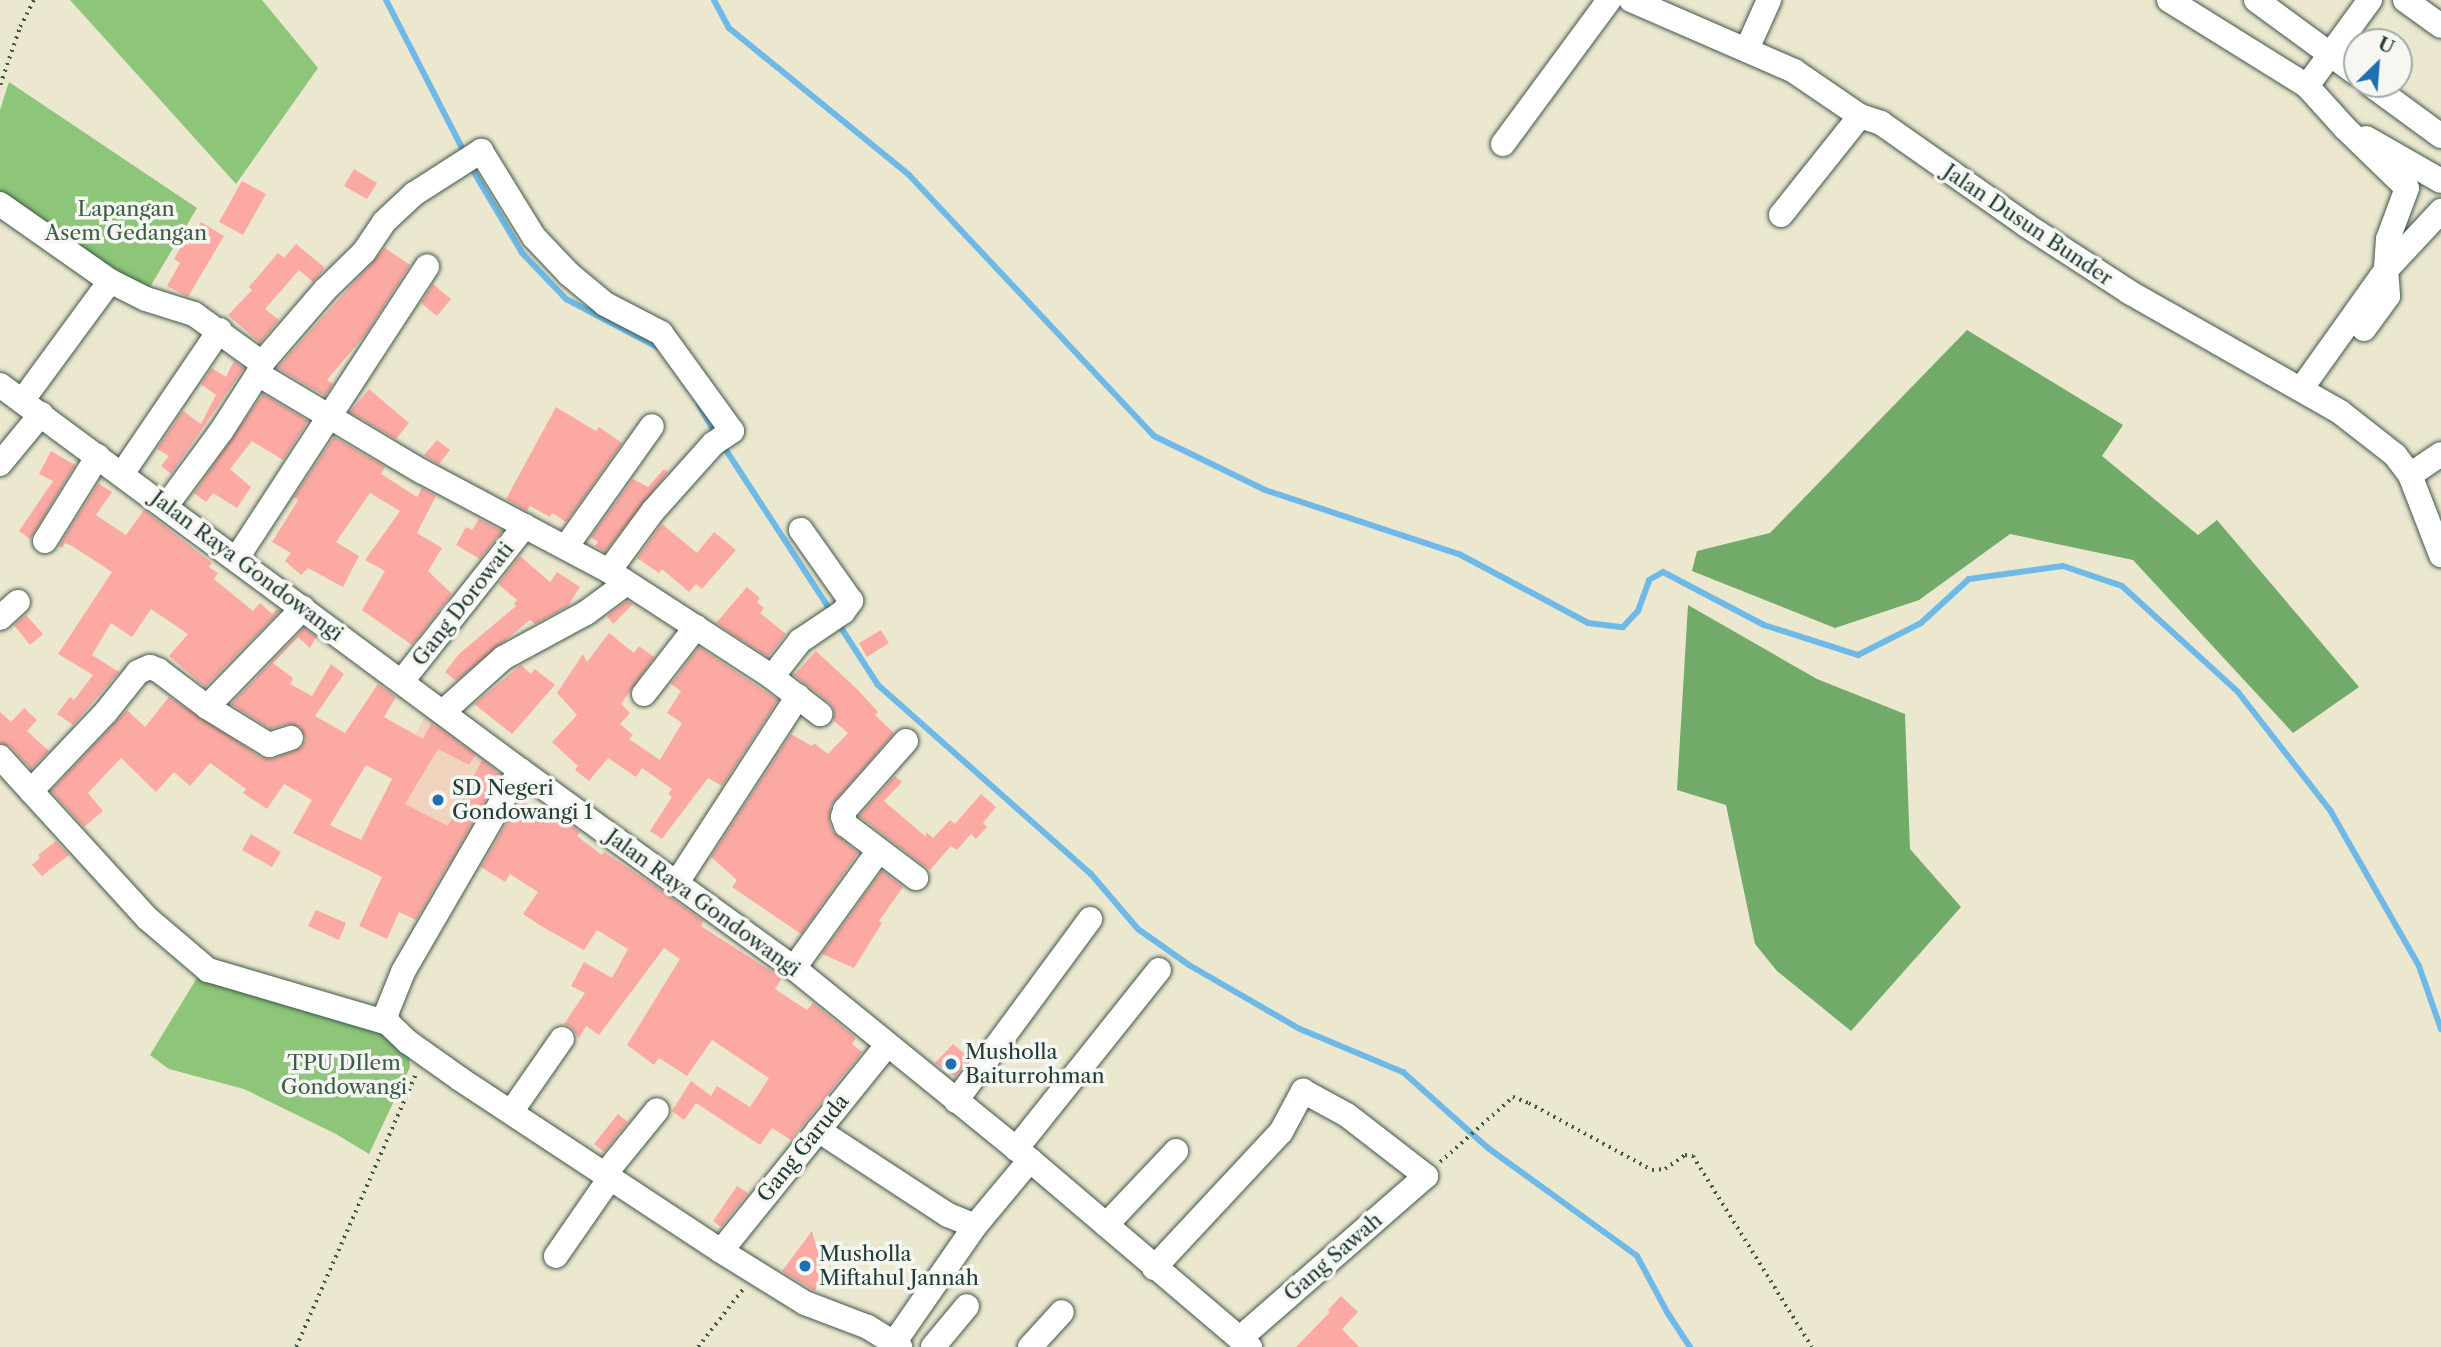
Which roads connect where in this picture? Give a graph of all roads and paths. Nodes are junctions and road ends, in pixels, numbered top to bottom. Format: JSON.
{"nodes":[{"id":1,"x":34,"y":0,"type":"edge"},
{"id":2,"x":1609,"y":0,"type":"edge"},
{"id":3,"x":1631,"y":0,"type":"edge"},
{"id":4,"x":1769,"y":0,"type":"edge"},
{"id":5,"x":2169,"y":0,"type":"edge"},
{"id":6,"x":2256,"y":0,"type":"edge"},
{"id":7,"x":2370,"y":0,"type":"edge"},
{"id":8,"x":2405,"y":0,"type":"edge"},
{"id":9,"x":1672,"y":8,"type":"edge"},
{"id":10,"x":2441,"y":26,"type":"edge"},
{"id":11,"x":1747,"y":49,"type":"junction"},
{"id":12,"x":2332,"y":56,"type":"junction"},
{"id":13,"x":2343,"y":64,"type":"edge"},
{"id":14,"x":0,"y":85,"type":"edge"},
{"id":15,"x":2307,"y":86,"type":"junction"},
{"id":16,"x":2389,"y":98,"type":"edge"},
{"id":17,"x":1860,"y":116,"type":"junction"},
{"id":18,"x":2345,"y":128,"type":"junction"},
{"id":19,"x":2441,"y":136,"type":"edge"},
{"id":20,"x":1503,"y":144,"type":"dead end"},
{"id":21,"x":2405,"y":158,"type":"junction"},
{"id":22,"x":2441,"y":181,"type":"edge"},
{"id":23,"x":2407,"y":188,"type":"junction"},
{"id":24,"x":0,"y":204,"type":"edge"},
{"id":25,"x":2441,"y":211,"type":"edge"},
{"id":26,"x":1781,"y":215,"type":"dead end"},
{"id":27,"x":427,"y":267,"type":"dead end"},
{"id":28,"x":2386,"y":270,"type":"junction"},
{"id":29,"x":110,"y":281,"type":"junction"},
{"id":30,"x":220,"y":330,"type":"junction"},
{"id":31,"x":260,"y":369,"type":"junction"},
{"id":32,"x":0,"y":385,"type":"edge"},
{"id":33,"x":2308,"y":393,"type":"junction"},
{"id":34,"x":32,"y":408,"type":"junction"},
{"id":35,"x":327,"y":417,"type":"junction"},
{"id":36,"x":652,"y":426,"type":"dead end"},
{"id":37,"x":2441,"y":454,"type":"edge"},
{"id":38,"x":98,"y":456,"type":"junction"},
{"id":39,"x":0,"y":464,"type":"edge"},
{"id":40,"x":122,"y":474,"type":"junction"},
{"id":41,"x":2410,"y":475,"type":"junction"},
{"id":42,"x":166,"y":506,"type":"junction"},
{"id":43,"x":525,"y":526,"type":"junction"},
{"id":44,"x":801,"y":530,"type":"dead end"},
{"id":45,"x":46,"y":541,"type":"dead end"},
{"id":46,"x":566,"y":547,"type":"junction"},
{"id":47,"x":2441,"y":555,"type":"edge"},
{"id":48,"x":237,"y":558,"type":"junction"},
{"id":49,"x":617,"y":577,"type":"junction"},
{"id":50,"x":18,"y":602,"type":"dead end"},
{"id":51,"x":303,"y":607,"type":"junction"},
{"id":52,"x":0,"y":618,"type":"edge"},
{"id":53,"x":696,"y":627,"type":"junction"},
{"id":54,"x":772,"y":677,"type":"junction"},
{"id":55,"x":402,"y":681,"type":"junction"},
{"id":56,"x":644,"y":694,"type":"dead end"},
{"id":57,"x":798,"y":696,"type":"junction"},
{"id":58,"x":207,"y":707,"type":"junction"},
{"id":59,"x":443,"y":712,"type":"junction"},
{"id":60,"x":820,"y":714,"type":"dead end"},
{"id":61,"x":291,"y":738,"type":"dead end"},
{"id":62,"x":906,"y":741,"type":"dead end"},
{"id":63,"x":0,"y":757,"type":"edge"},
{"id":64,"x":520,"y":770,"type":"junction"},
{"id":65,"x":31,"y":791,"type":"junction"},
{"id":66,"x":879,"y":850,"type":"junction"},
{"id":67,"x":916,"y":878,"type":"dead end"},
{"id":68,"x":676,"y":884,"type":"junction"},
{"id":69,"x":1090,"y":919,"type":"dead end"},
{"id":70,"x":794,"y":968,"type":"junction"},
{"id":71,"x":1159,"y":970,"type":"dead end"},
{"id":72,"x":388,"y":1023,"type":"junction"},
{"id":73,"x":562,"y":1039,"type":"dead end"},
{"id":74,"x":887,"y":1045,"type":"junction"},
{"id":75,"x":425,"y":1054,"type":"junction"},
{"id":76,"x":956,"y":1101,"type":"junction"},
{"id":77,"x":657,"y":1110,"type":"dead end"},
{"id":78,"x":511,"y":1112,"type":"junction"},
{"id":79,"x":818,"y":1130,"type":"junction"},
{"id":80,"x":1176,"y":1152,"type":"dead end"},
{"id":81,"x":1023,"y":1154,"type":"junction"},
{"id":82,"x":608,"y":1176,"type":"junction"},
{"id":83,"x":1426,"y":1176,"type":"junction"},
{"id":84,"x":1106,"y":1225,"type":"junction"},
{"id":85,"x":975,"y":1226,"type":"junction"},
{"id":86,"x":721,"y":1251,"type":"junction"},
{"id":87,"x":556,"y":1256,"type":"dead end"},
{"id":88,"x":1154,"y":1268,"type":"junction"},
{"id":89,"x":756,"y":1273,"type":"junction"},
{"id":90,"x":967,"y":1306,"type":"dead end"},
{"id":91,"x":1062,"y":1312,"type":"dead end"},
{"id":92,"x":1245,"y":1343,"type":"edge"},
{"id":93,"x":897,"y":1345,"type":"edge"},
{"id":94,"x":296,"y":1347,"type":"edge"},
{"id":95,"x":698,"y":1347,"type":"edge"},
{"id":96,"x":933,"y":1347,"type":"edge"},
{"id":97,"x":1030,"y":1347,"type":"edge"},
{"id":98,"x":1812,"y":1347,"type":"edge"}],
"edges":[{"from":1,"to":14,"type":"path"},
{"from":2,"to":20,"type":"street"},
{"from":3,"to":9,"type":"street","name":"Jalan Dusun Bunder"},
{"from":4,"to":11,"type":"street"},
{"from":5,"to":15,"type":"street"},
{"from":6,"to":12,"type":"street"},
{"from":7,"to":12,"type":"street"},
{"from":8,"to":10,"type":"street"},
{"from":9,"to":11,"type":"street","name":"Jalan Dusun Bunder"},
{"from":11,"to":17,"type":"street","name":"Jalan Dusun Bunder"},
{"from":12,"to":13,"type":"street"},
{"from":12,"to":15,"type":"street"},
{"from":15,"to":18,"type":"street"},
{"from":16,"to":19,"type":"street"},
{"from":17,"to":26,"type":"street"},
{"from":17,"to":33,"type":"street","name":"Jalan Dusun Bunder"},
{"from":18,"to":21,"type":"street"},
{"from":18,"to":23,"type":"street"},
{"from":21,"to":22,"type":"street"},
{"from":21,"to":23,"type":"street"},
{"from":23,"to":28,"type":"street"},
{"from":24,"to":29,"type":"street"},
{"from":25,"to":28,"type":"street"},
{"from":27,"to":35,"type":"street"},
{"from":28,"to":33,"type":"street"},
{"from":29,"to":30,"type":"street"},
{"from":29,"to":34,"type":"street"},
{"from":30,"to":31,"type":"street"},
{"from":30,"to":40,"type":"street"},
{"from":31,"to":35,"type":"street"},
{"from":31,"to":42,"type":"street"},
{"from":31,"to":49,"type":"street"},
{"from":32,"to":34,"type":"street","name":"Jalan Raya Gondowangi"},
{"from":33,"to":41,"type":"street","name":"Jalan Dusun Bunder"},
{"from":34,"to":38,"type":"street","name":"Jalan Raya Gondowangi"},
{"from":34,"to":39,"type":"street"},
{"from":35,"to":43,"type":"street"},
{"from":35,"to":48,"type":"street"},
{"from":36,"to":46,"type":"street"},
{"from":37,"to":41,"type":"street"},
{"from":38,"to":40,"type":"street","name":"Jalan Raya Gondowangi"},
{"from":38,"to":45,"type":"street"},
{"from":40,"to":42,"type":"street","name":"Jalan Raya Gondowangi"},
{"from":41,"to":47,"type":"street"},
{"from":42,"to":48,"type":"street","name":"Jalan Raya Gondowangi"},
{"from":43,"to":46,"type":"street"},
{"from":43,"to":55,"type":"street","name":"Gang Dorowati"},
{"from":44,"to":54,"type":"street"},
{"from":46,"to":49,"type":"street"},
{"from":48,"to":51,"type":"street","name":"Jalan Raya Gondowangi"},
{"from":49,"to":53,"type":"street"},
{"from":49,"to":59,"type":"street"},
{"from":50,"to":52,"type":"street"},
{"from":51,"to":55,"type":"street","name":"Jalan Raya Gondowangi"},
{"from":51,"to":58,"type":"street"},
{"from":53,"to":54,"type":"street"},
{"from":53,"to":56,"type":"street"},
{"from":54,"to":57,"type":"street"},
{"from":55,"to":59,"type":"street","name":"Jalan Raya Gondowangi"},
{"from":57,"to":60,"type":"street"},
{"from":57,"to":68,"type":"street"},
{"from":58,"to":61,"type":"street"},
{"from":58,"to":65,"type":"street"},
{"from":59,"to":64,"type":"street","name":"Jalan Raya Gondowangi"},
{"from":62,"to":66,"type":"street"},
{"from":63,"to":65,"type":"street"},
{"from":64,"to":68,"type":"street","name":"Jalan Raya Gondowangi"},
{"from":64,"to":72,"type":"street"},
{"from":65,"to":72,"type":"street"},
{"from":66,"to":67,"type":"street"},
{"from":66,"to":70,"type":"street"},
{"from":68,"to":70,"type":"street","name":"Jalan Raya Gondowangi"},
{"from":69,"to":76,"type":"street"},
{"from":70,"to":74,"type":"street","name":"Jalan Raya Gondowangi"},
{"from":71,"to":81,"type":"street"},
{"from":72,"to":75,"type":"street"},
{"from":73,"to":78,"type":"street"},
{"from":74,"to":76,"type":"street","name":"Jalan Raya Gondowangi"},
{"from":74,"to":79,"type":"street","name":"Gang Garuda"},
{"from":75,"to":78,"type":"street"},
{"from":75,"to":94,"type":"path"},
{"from":76,"to":81,"type":"street","name":"Jalan Raya Gondowangi"},
{"from":77,"to":82,"type":"street"},
{"from":78,"to":82,"type":"street"},
{"from":79,"to":85,"type":"street"},
{"from":79,"to":86,"type":"street","name":"Gang Garuda"},
{"from":80,"to":84,"type":"street"},
{"from":81,"to":84,"type":"street","name":"Jalan Raya Gondowangi"},
{"from":81,"to":85,"type":"street"},
{"from":82,"to":86,"type":"street"},
{"from":82,"to":87,"type":"street"},
{"from":83,"to":88,"type":"street"},
{"from":83,"to":92,"type":"street","name":"Gang Sawah"},
{"from":83,"to":98,"type":"path"},
{"from":84,"to":88,"type":"street","name":"Jalan Raya Gondowangi"},
{"from":85,"to":93,"type":"street"},
{"from":86,"to":89,"type":"street"},
{"from":88,"to":92,"type":"street","name":"Jalan Raya Gondowangi"},
{"from":89,"to":93,"type":"street"},
{"from":89,"to":95,"type":"path"},
{"from":90,"to":96,"type":"street"},
{"from":91,"to":97,"type":"street"}]}
